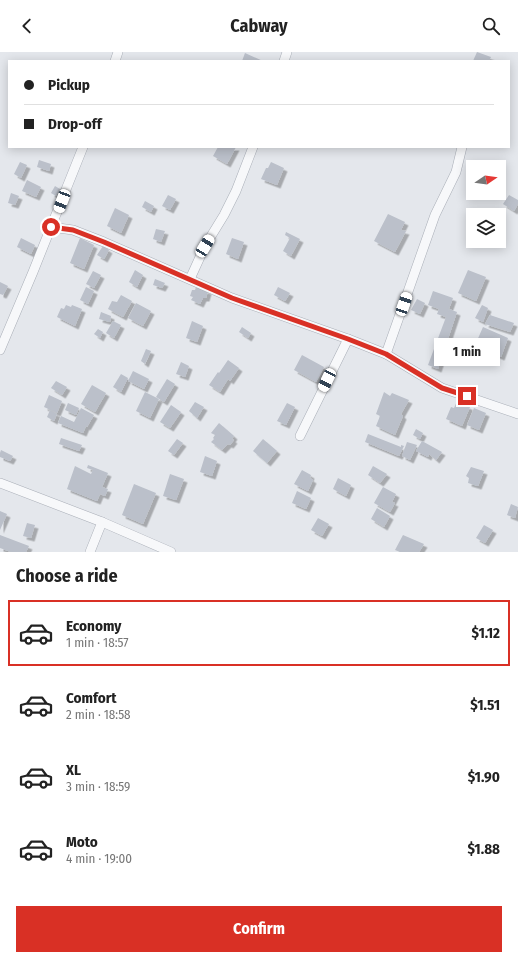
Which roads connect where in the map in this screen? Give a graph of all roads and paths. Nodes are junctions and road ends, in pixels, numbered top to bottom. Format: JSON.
{"nodes":[{"id":1,"x":83,"y":148,"type":"edge"},
{"id":2,"x":253,"y":148,"type":"edge"},
{"id":3,"x":462,"y":148,"type":"edge"},
{"id":4,"x":51,"y":227,"type":"junction"},
{"id":5,"x":190,"y":279,"type":"junction"},
{"id":6,"x":348,"y":339,"type":"junction"},
{"id":7,"x":0,"y":350,"type":"edge"},
{"id":8,"x":386,"y":354,"type":"junction"},
{"id":9,"x":518,"y":414,"type":"edge"},
{"id":10,"x":300,"y":436,"type":"dead end"},
{"id":11,"x":0,"y":483,"type":"edge"},
{"id":12,"x":102,"y":522,"type":"junction"},
{"id":13,"x":90,"y":552,"type":"edge"},
{"id":14,"x":171,"y":552,"type":"edge"}],
"edges":[{"from":1,"to":4,"type":"street"},
{"from":2,"to":5,"type":"street"},
{"from":3,"to":8,"type":"street"},
{"from":4,"to":5,"type":"street"},
{"from":4,"to":7,"type":"street"},
{"from":5,"to":6,"type":"street"},
{"from":6,"to":8,"type":"street"},
{"from":6,"to":10,"type":"street"},
{"from":8,"to":9,"type":"street"},
{"from":11,"to":12,"type":"street"},
{"from":12,"to":13,"type":"street"},
{"from":12,"to":14,"type":"street"}]}
